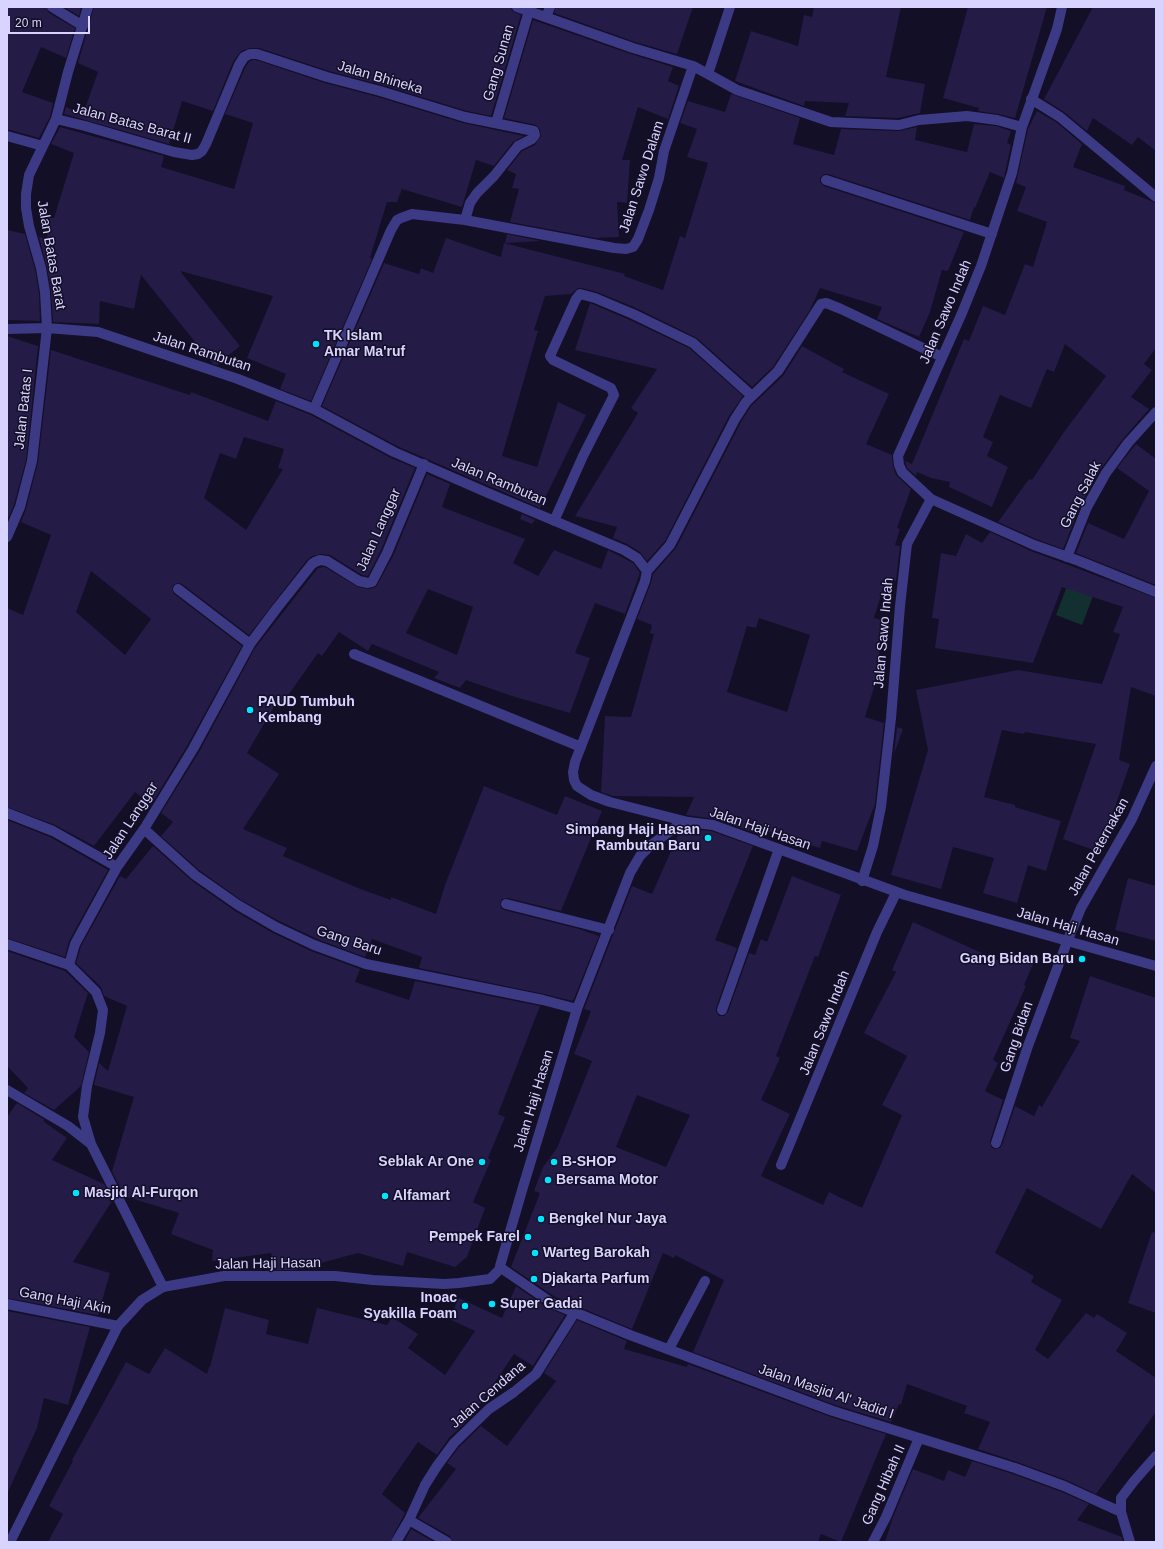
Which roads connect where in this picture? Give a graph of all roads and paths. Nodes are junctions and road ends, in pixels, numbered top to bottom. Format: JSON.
{"nodes":[{"id":1,"x":52,"y":7,"type":"edge"},
{"id":2,"x":88,"y":7,"type":"edge"},
{"id":3,"x":518,"y":7,"type":"edge"},
{"id":4,"x":730,"y":7,"type":"edge"},
{"id":5,"x":1062,"y":7,"type":"edge"},
{"id":6,"x":529,"y":11,"type":"junction"},
{"id":7,"x":548,"y":12,"type":"edge"},
{"id":8,"x":84,"y":26,"type":"junction"},
{"id":9,"x":257,"y":54,"type":"joint"},
{"id":10,"x":693,"y":66,"type":"junction"},
{"id":11,"x":708,"y":74,"type":"junction"},
{"id":12,"x":1032,"y":99,"type":"junction"},
{"id":13,"x":56,"y":119,"type":"junction"},
{"id":14,"x":496,"y":123,"type":"junction"},
{"id":15,"x":1022,"y":127,"type":"junction"},
{"id":16,"x":7,"y":136,"type":"edge"},
{"id":17,"x":43,"y":146,"type":"junction"},
{"id":18,"x":826,"y":180,"type":"dead end"},
{"id":19,"x":1156,"y":197,"type":"edge"},
{"id":20,"x":465,"y":220,"type":"junction"},
{"id":21,"x":992,"y":234,"type":"junction"},
{"id":22,"x":47,"y":328,"type":"junction"},
{"id":23,"x":7,"y":329,"type":"edge"},
{"id":24,"x":942,"y":358,"type":"junction"},
{"id":25,"x":752,"y":396,"type":"junction"},
{"id":26,"x":314,"y":409,"type":"junction"},
{"id":27,"x":1156,"y":412,"type":"edge"},
{"id":28,"x":424,"y":464,"type":"junction"},
{"id":29,"x":931,"y":499,"type":"junction"},
{"id":30,"x":554,"y":521,"type":"junction"},
{"id":31,"x":7,"y":537,"type":"edge"},
{"id":32,"x":1067,"y":557,"type":"junction"},
{"id":33,"x":647,"y":571,"type":"junction"},
{"id":34,"x":178,"y":589,"type":"dead end"},
{"id":35,"x":1156,"y":592,"type":"edge"},
{"id":36,"x":250,"y":644,"type":"junction"},
{"id":37,"x":354,"y":654,"type":"dead end"},
{"id":38,"x":581,"y":747,"type":"junction"},
{"id":39,"x":1156,"y":766,"type":"edge"},
{"id":40,"x":7,"y":813,"type":"edge"},
{"id":41,"x":688,"y":822,"type":"junction"},
{"id":42,"x":144,"y":829,"type":"junction"},
{"id":43,"x":779,"y":849,"type":"junction"},
{"id":44,"x":117,"y":867,"type":"junction"},
{"id":45,"x":862,"y":881,"type":"junction"},
{"id":46,"x":896,"y":893,"type":"junction"},
{"id":47,"x":506,"y":904,"type":"dead end"},
{"id":48,"x":609,"y":930,"type":"junction"},
{"id":49,"x":1066,"y":942,"type":"junction"},
{"id":50,"x":7,"y":944,"type":"edge"},
{"id":51,"x":69,"y":965,"type":"junction"},
{"id":52,"x":1156,"y":966,"type":"edge"},
{"id":53,"x":577,"y":1009,"type":"junction"},
{"id":54,"x":722,"y":1010,"type":"dead end"},
{"id":55,"x":7,"y":1090,"type":"edge"},
{"id":56,"x":996,"y":1143,"type":"dead end"},
{"id":57,"x":91,"y":1144,"type":"junction"},
{"id":58,"x":781,"y":1165,"type":"dead end"},
{"id":59,"x":501,"y":1268,"type":"junction"},
{"id":60,"x":705,"y":1281,"type":"dead end"},
{"id":61,"x":163,"y":1287,"type":"junction"},
{"id":62,"x":7,"y":1304,"type":"edge"},
{"id":63,"x":575,"y":1312,"type":"junction"},
{"id":64,"x":118,"y":1326,"type":"junction"},
{"id":65,"x":669,"y":1349,"type":"junction"},
{"id":66,"x":919,"y":1438,"type":"junction"},
{"id":67,"x":1156,"y":1456,"type":"edge"},
{"id":68,"x":1121,"y":1512,"type":"junction"},
{"id":69,"x":409,"y":1520,"type":"junction"},
{"id":70,"x":10,"y":1542,"type":"edge"},
{"id":71,"x":396,"y":1542,"type":"edge"},
{"id":72,"x":447,"y":1542,"type":"edge"},
{"id":73,"x":873,"y":1542,"type":"edge"},
{"id":74,"x":1130,"y":1542,"type":"edge"}],
"edges":[{"from":1,"to":8,"type":"street"},
{"from":2,"to":8,"type":"street","name":"Jalan Batas Barat"},
{"from":3,"to":6,"type":"street"},
{"from":4,"to":11,"type":"street"},
{"from":5,"to":12,"type":"street","name":"Jalan Sawo Indah"},
{"from":6,"to":7,"type":"street"},
{"from":6,"to":14,"type":"street","name":"Gang Sunan"},
{"from":7,"to":10,"type":"street"},
{"from":8,"to":13,"type":"street","name":"Jalan Batas Barat"},
{"from":9,"to":13,"type":"street","name":"Jalan Batas Barat II"},
{"from":9,"to":14,"type":"street","name":"Jalan Bhineka"},
{"from":10,"to":11,"type":"street"},
{"from":10,"to":20,"type":"street","name":"Jalan Sawo Dalam"},
{"from":11,"to":15,"type":"street"},
{"from":12,"to":15,"type":"street","name":"Jalan Sawo Indah"},
{"from":12,"to":19,"type":"street"},
{"from":13,"to":17,"type":"street","name":"Jalan Batas Barat"},
{"from":14,"to":20,"type":"street","name":"Jalan Bhineka"},
{"from":15,"to":21,"type":"street","name":"Jalan Sawo Indah"},
{"from":16,"to":17,"type":"street"},
{"from":17,"to":22,"type":"street","name":"Jalan Batas Barat"},
{"from":18,"to":21,"type":"street"},
{"from":20,"to":26,"type":"street"},
{"from":21,"to":24,"type":"street","name":"Jalan Sawo Indah"},
{"from":22,"to":23,"type":"street","name":"Jalan Rambutan"},
{"from":22,"to":26,"type":"street","name":"Jalan Rambutan"},
{"from":22,"to":31,"type":"street","name":"Jalan Batas I"},
{"from":24,"to":25,"type":"street"},
{"from":24,"to":29,"type":"street","name":"Jalan Sawo Indah"},
{"from":25,"to":30,"type":"street"},
{"from":25,"to":33,"type":"street"},
{"from":26,"to":28,"type":"street","name":"Jalan Rambutan"},
{"from":27,"to":32,"type":"street","name":"Gang Salak"},
{"from":28,"to":30,"type":"street","name":"Jalan Rambutan"},
{"from":28,"to":36,"type":"street","name":"Jalan Langgar"},
{"from":29,"to":32,"type":"street"},
{"from":29,"to":45,"type":"street","name":"Jalan Sawo Indah"},
{"from":30,"to":33,"type":"street","name":"Jalan Rambutan"},
{"from":32,"to":35,"type":"street"},
{"from":33,"to":38,"type":"street"},
{"from":34,"to":36,"type":"street"},
{"from":36,"to":42,"type":"street","name":"Jalan Langgar"},
{"from":37,"to":38,"type":"street"},
{"from":38,"to":41,"type":"street"},
{"from":39,"to":49,"type":"street","name":"Jalan Peternakan"},
{"from":40,"to":44,"type":"street"},
{"from":41,"to":43,"type":"street","name":"Jalan Haji Hasan"},
{"from":41,"to":48,"type":"street","name":"Jalan Haji Hasan"},
{"from":42,"to":44,"type":"street","name":"Jalan Langgar"},
{"from":42,"to":53,"type":"street","name":"Gang Baru"},
{"from":43,"to":45,"type":"street","name":"Jalan Haji Hasan"},
{"from":43,"to":54,"type":"street"},
{"from":44,"to":51,"type":"street","name":"Jalan Langgar"},
{"from":45,"to":46,"type":"street","name":"Jalan Haji Hasan"},
{"from":46,"to":49,"type":"street","name":"Jalan Haji Hasan"},
{"from":46,"to":58,"type":"street","name":"Jalan Sawo Indah"},
{"from":47,"to":48,"type":"street"},
{"from":48,"to":53,"type":"street","name":"Jalan Haji Hasan"},
{"from":49,"to":52,"type":"street","name":"Jalan Haji Hasan"},
{"from":49,"to":56,"type":"street","name":"Gang Bidan"},
{"from":50,"to":51,"type":"street"},
{"from":51,"to":57,"type":"street"},
{"from":53,"to":59,"type":"street","name":"Jalan Haji Hasan"},
{"from":55,"to":57,"type":"street"},
{"from":57,"to":61,"type":"street"},
{"from":59,"to":61,"type":"street","name":"Jalan Haji Hasan"},
{"from":59,"to":63,"type":"street","name":"Jalan Masjid Al' Jadid I"},
{"from":60,"to":65,"type":"street"},
{"from":61,"to":64,"type":"street","name":"Jalan Haji Hasan"},
{"from":62,"to":64,"type":"street","name":"Gang Haji Akin"},
{"from":63,"to":65,"type":"street","name":"Jalan Masjid Al' Jadid I"},
{"from":63,"to":69,"type":"street","name":"Jalan Cendana"},
{"from":64,"to":70,"type":"street","name":"Jalan Haji Hasan"},
{"from":65,"to":66,"type":"street","name":"Jalan Masjid Al' Jadid I"},
{"from":66,"to":68,"type":"street","name":"Jalan Masjid Al' Jadid I"},
{"from":66,"to":73,"type":"street","name":"Gang Hibah II"},
{"from":67,"to":68,"type":"street"},
{"from":68,"to":74,"type":"street"},
{"from":69,"to":71,"type":"street","name":"Jalan Cendana"},
{"from":69,"to":72,"type":"street"}]}
